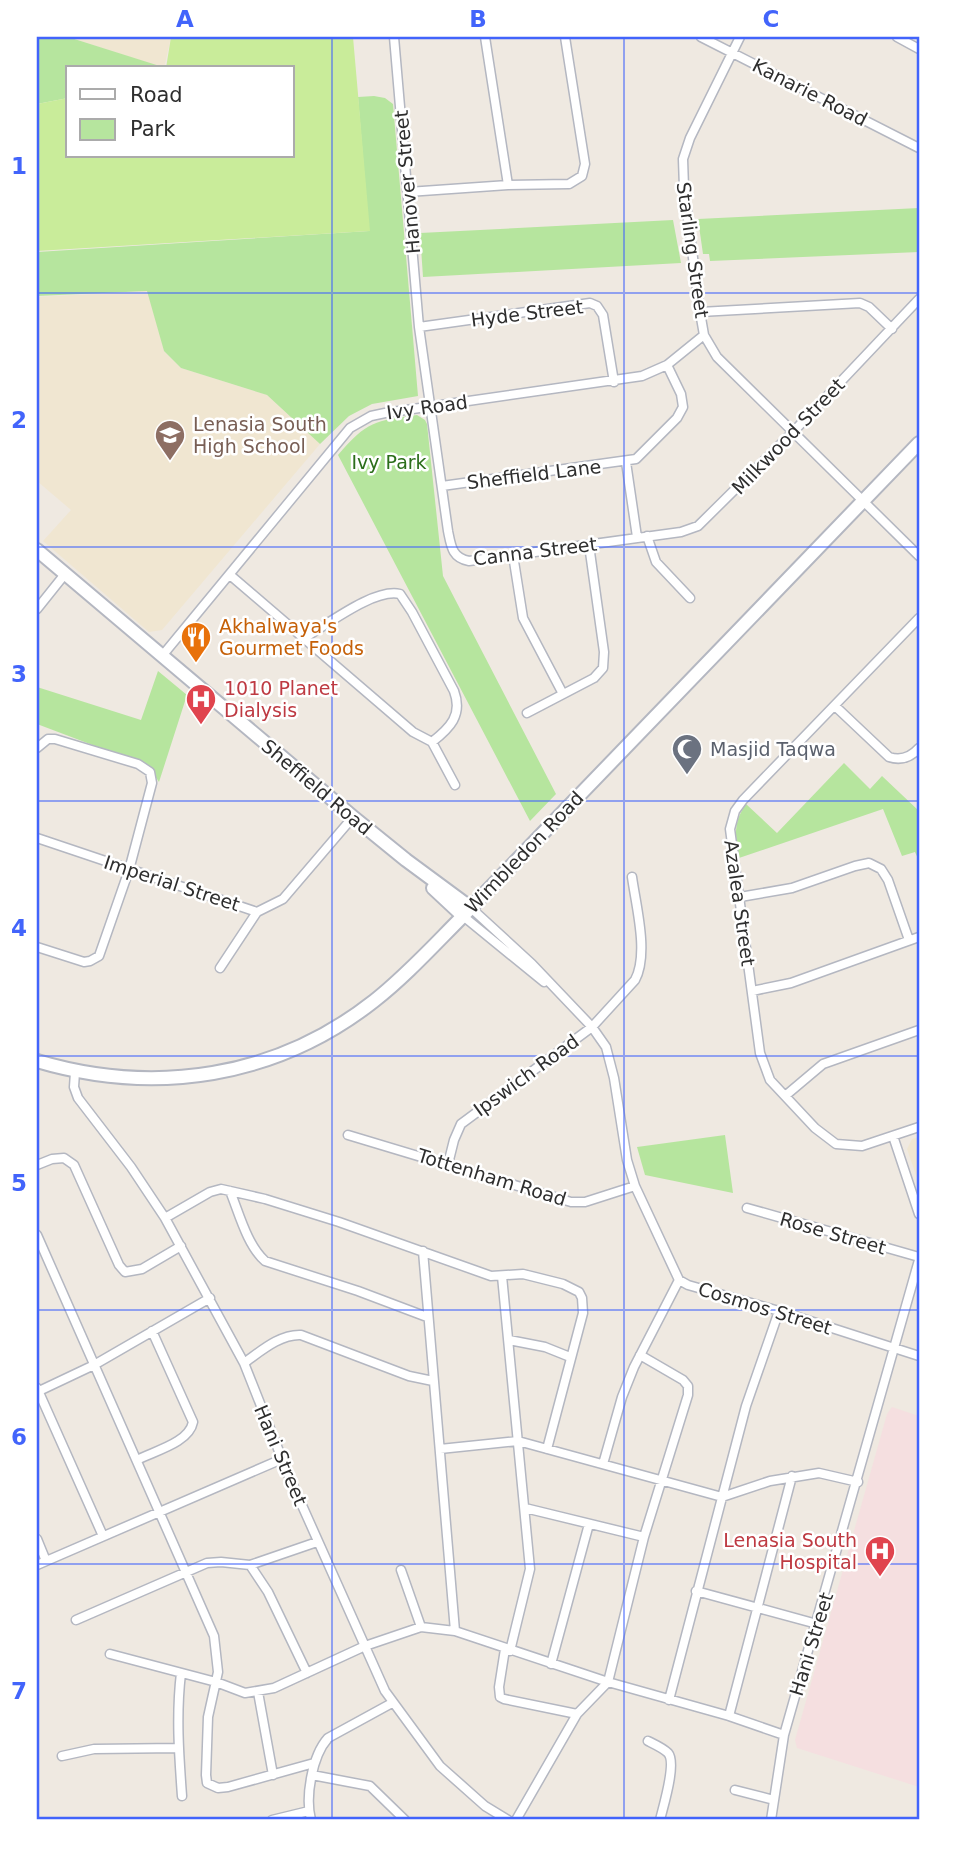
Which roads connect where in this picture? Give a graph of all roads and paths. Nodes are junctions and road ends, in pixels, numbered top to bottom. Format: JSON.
{"nodes":[{"id":1,"x":394,"y":37,"type":"edge"},
{"id":2,"x":485,"y":37,"type":"edge"},
{"id":3,"x":565,"y":37,"type":"edge"},
{"id":4,"x":701,"y":37,"type":"edge"},
{"id":5,"x":740,"y":37,"type":"edge"},
{"id":6,"x":897,"y":37,"type":"edge"},
{"id":7,"x":919,"y":48,"type":"edge"},
{"id":8,"x":732,"y":52,"type":"junction"},
{"id":9,"x":919,"y":148,"type":"edge"},
{"id":10,"x":508,"y":185,"type":"junction"},
{"id":11,"x":408,"y":192,"type":"junction"},
{"id":12,"x":919,"y":299,"type":"edge"},
{"id":13,"x":700,"y":312,"type":"junction"},
{"id":14,"x":419,"y":327,"type":"junction"},
{"id":15,"x":892,"y":329,"type":"junction"},
{"id":16,"x":704,"y":335,"type":"junction"},
{"id":17,"x":667,"y":365,"type":"junction"},
{"id":18,"x":614,"y":382,"type":"junction"},
{"id":19,"x":430,"y":407,"type":"junction"},
{"id":20,"x":794,"y":431,"type":"junction"},
{"id":21,"x":919,"y":443,"type":"edge"},
{"id":22,"x":626,"y":462,"type":"junction"},
{"id":23,"x":442,"y":486,"type":"junction"},
{"id":24,"x":862,"y":502,"type":"junction"},
{"id":25,"x":647,"y":536,"type":"junction"},
{"id":26,"x":637,"y":537,"type":"junction"},
{"id":27,"x":589,"y":545,"type":"junction"},
{"id":28,"x":37,"y":550,"type":"edge"},
{"id":29,"x":513,"y":555,"type":"junction"},
{"id":30,"x":919,"y":556,"type":"edge"},
{"id":31,"x":65,"y":574,"type":"junction"},
{"id":32,"x":230,"y":575,"type":"junction"},
{"id":33,"x":691,"y":598,"type":"dead end"},
{"id":34,"x":37,"y":609,"type":"edge"},
{"id":35,"x":919,"y":618,"type":"edge"},
{"id":36,"x":304,"y":638,"type":"junction"},
{"id":37,"x":162,"y":656,"type":"junction"},
{"id":38,"x":563,"y":694,"type":"junction"},
{"id":39,"x":835,"y":706,"type":"junction"},
{"id":40,"x":527,"y":713,"type":"dead end"},
{"id":41,"x":432,"y":742,"type":"junction"},
{"id":42,"x":37,"y":748,"type":"edge"},
{"id":43,"x":919,"y":748,"type":"edge"},
{"id":44,"x":455,"y":785,"type":"dead end"},
{"id":45,"x":354,"y":817,"type":"junction"},
{"id":46,"x":37,"y":838,"type":"edge"},
{"id":47,"x":129,"y":870,"type":"junction"},
{"id":48,"x":632,"y":877,"type":"dead end"},
{"id":49,"x":740,"y":897,"type":"junction"},
{"id":50,"x":257,"y":912,"type":"junction"},
{"id":51,"x":467,"y":912,"type":"junction"},
{"id":52,"x":919,"y":937,"type":"edge"},
{"id":53,"x":909,"y":940,"type":"junction"},
{"id":54,"x":37,"y":947,"type":"edge"},
{"id":55,"x":220,"y":968,"type":"dead end"},
{"id":56,"x":752,"y":990,"type":"junction"},
{"id":57,"x":592,"y":1027,"type":"junction"},
{"id":58,"x":919,"y":1030,"type":"edge"},
{"id":59,"x":37,"y":1061,"type":"edge"},
{"id":60,"x":75,"y":1072,"type":"junction"},
{"id":61,"x":785,"y":1096,"type":"junction"},
{"id":62,"x":919,"y":1127,"type":"edge"},
{"id":63,"x":348,"y":1135,"type":"dead end"},
{"id":64,"x":893,"y":1136,"type":"junction"},
{"id":65,"x":448,"y":1164,"type":"junction"},
{"id":66,"x":37,"y":1165,"type":"edge"},
{"id":67,"x":635,"y":1186,"type":"junction"},
{"id":68,"x":230,"y":1191,"type":"junction"},
{"id":69,"x":747,"y":1208,"type":"dead end"},
{"id":70,"x":919,"y":1214,"type":"edge"},
{"id":71,"x":165,"y":1218,"type":"junction"},
{"id":72,"x":37,"y":1235,"type":"edge"},
{"id":73,"x":181,"y":1246,"type":"junction"},
{"id":74,"x":423,"y":1251,"type":"junction"},
{"id":75,"x":919,"y":1259,"type":"edge"},
{"id":76,"x":502,"y":1276,"type":"junction"},
{"id":77,"x":679,"y":1280,"type":"junction"},
{"id":78,"x":210,"y":1298,"type":"junction"},
{"id":79,"x":779,"y":1311,"type":"junction"},
{"id":80,"x":427,"y":1317,"type":"junction"},
{"id":81,"x":152,"y":1331,"type":"junction"},
{"id":82,"x":509,"y":1340,"type":"junction"},
{"id":83,"x":894,"y":1348,"type":"junction"},
{"id":84,"x":640,"y":1355,"type":"junction"},
{"id":85,"x":919,"y":1356,"type":"edge"},
{"id":86,"x":570,"y":1357,"type":"junction"},
{"id":87,"x":244,"y":1363,"type":"junction"},
{"id":88,"x":94,"y":1365,"type":"junction"},
{"id":89,"x":433,"y":1381,"type":"junction"},
{"id":90,"x":37,"y":1390,"type":"edge"},
{"id":91,"x":518,"y":1441,"type":"junction"},
{"id":92,"x":440,"y":1449,"type":"junction"},
{"id":93,"x":547,"y":1449,"type":"junction"},
{"id":94,"x":282,"y":1459,"type":"junction"},
{"id":95,"x":137,"y":1460,"type":"junction"},
{"id":96,"x":603,"y":1464,"type":"junction"},
{"id":97,"x":792,"y":1476,"type":"junction"},
{"id":98,"x":661,"y":1480,"type":"junction"},
{"id":99,"x":858,"y":1482,"type":"junction"},
{"id":100,"x":722,"y":1497,"type":"junction"},
{"id":101,"x":525,"y":1508,"type":"junction"},
{"id":102,"x":160,"y":1512,"type":"junction"},
{"id":103,"x":589,"y":1524,"type":"junction"},
{"id":104,"x":103,"y":1536,"type":"junction"},
{"id":105,"x":644,"y":1537,"type":"junction"},
{"id":106,"x":37,"y":1539,"type":"edge"},
{"id":107,"x":317,"y":1542,"type":"junction"},
{"id":108,"x":46,"y":1561,"type":"junction"},
{"id":109,"x":37,"y":1565,"type":"edge"},
{"id":110,"x":250,"y":1565,"type":"junction"},
{"id":111,"x":401,"y":1570,"type":"dead end"},
{"id":112,"x":185,"y":1572,"type":"junction"},
{"id":113,"x":696,"y":1591,"type":"junction"},
{"id":114,"x":756,"y":1606,"type":"junction"},
{"id":115,"x":76,"y":1620,"type":"dead end"},
{"id":116,"x":817,"y":1623,"type":"junction"},
{"id":117,"x":421,"y":1627,"type":"junction"},
{"id":118,"x":455,"y":1631,"type":"junction"},
{"id":119,"x":365,"y":1646,"type":"junction"},
{"id":120,"x":508,"y":1650,"type":"junction"},
{"id":121,"x":110,"y":1654,"type":"dead end"},
{"id":122,"x":551,"y":1664,"type":"junction"},
{"id":123,"x":181,"y":1673,"type":"junction"},
{"id":124,"x":307,"y":1673,"type":"junction"},
{"id":125,"x":216,"y":1682,"type":"junction"},
{"id":126,"x":608,"y":1682,"type":"junction"},
{"id":127,"x":258,"y":1692,"type":"junction"},
{"id":128,"x":669,"y":1700,"type":"junction"},
{"id":129,"x":392,"y":1703,"type":"junction"},
{"id":130,"x":577,"y":1714,"type":"junction"},
{"id":131,"x":729,"y":1716,"type":"junction"},
{"id":132,"x":784,"y":1735,"type":"junction"},
{"id":133,"x":648,"y":1741,"type":"dead end"},
{"id":134,"x":178,"y":1748,"type":"junction"},
{"id":135,"x":62,"y":1756,"type":"dead end"},
{"id":136,"x":314,"y":1763,"type":"junction"},
{"id":137,"x":273,"y":1775,"type":"junction"},
{"id":138,"x":312,"y":1775,"type":"junction"},
{"id":139,"x":735,"y":1790,"type":"dead end"},
{"id":140,"x":182,"y":1796,"type":"dead end"},
{"id":141,"x":774,"y":1800,"type":"junction"},
{"id":142,"x":309,"y":1811,"type":"junction"},
{"id":143,"x":272,"y":1820,"type":"edge"},
{"id":144,"x":311,"y":1820,"type":"edge"},
{"id":145,"x":405,"y":1820,"type":"edge"},
{"id":146,"x":504,"y":1820,"type":"edge"},
{"id":147,"x":516,"y":1820,"type":"edge"},
{"id":148,"x":660,"y":1820,"type":"edge"},
{"id":149,"x":771,"y":1820,"type":"edge"}],
"edges":[{"from":1,"to":11,"type":"street","name":"Hanover Street"},
{"from":2,"to":10,"type":"street"},
{"from":3,"to":10,"type":"street"},
{"from":4,"to":8,"type":"street","name":"Kanarie Road"},
{"from":5,"to":8,"type":"street","name":"Starling Street"},
{"from":6,"to":7,"type":"street"},
{"from":8,"to":9,"type":"street","name":"Kanarie Road"},
{"from":8,"to":13,"type":"street","name":"Starling Street"},
{"from":10,"to":11,"type":"street"},
{"from":11,"to":14,"type":"street","name":"Hanover Street"},
{"from":12,"to":15,"type":"street","name":"Milkwood Street"},
{"from":13,"to":15,"type":"street"},
{"from":13,"to":16,"type":"street","name":"Starling Street"},
{"from":14,"to":18,"type":"street","name":"Hyde Street"},
{"from":14,"to":19,"type":"street","name":"Canna Street"},
{"from":15,"to":20,"type":"street","name":"Milkwood Street"},
{"from":16,"to":17,"type":"street","name":"Ivy Road"},
{"from":16,"to":20,"type":"street","name":"Starling Street"},
{"from":17,"to":18,"type":"street","name":"Ivy Road"},
{"from":17,"to":22,"type":"street"},
{"from":18,"to":19,"type":"street","name":"Ivy Road"},
{"from":19,"to":23,"type":"street","name":"Canna Street"},
{"from":19,"to":32,"type":"street","name":"Ivy Road"},
{"from":20,"to":24,"type":"street","name":"Starling Street"},
{"from":20,"to":25,"type":"street","name":"Milkwood Street"},
{"from":21,"to":24,"type":"street","name":"Wimbledon Road"},
{"from":22,"to":23,"type":"street","name":"Sheffield Lane"},
{"from":22,"to":26,"type":"street"},
{"from":23,"to":29,"type":"street","name":"Canna Street"},
{"from":24,"to":30,"type":"street","name":"Starling Street"},
{"from":24,"to":51,"type":"street","name":"Wimbledon Road"},
{"from":25,"to":26,"type":"street","name":"Milkwood Street"},
{"from":25,"to":33,"type":"street"},
{"from":26,"to":27,"type":"street","name":"Canna Street"},
{"from":27,"to":29,"type":"street","name":"Canna Street"},
{"from":27,"to":38,"type":"street"},
{"from":28,"to":31,"type":"street","name":"Sheffield Road"},
{"from":29,"to":38,"type":"street"},
{"from":31,"to":34,"type":"street"},
{"from":31,"to":37,"type":"street","name":"Sheffield Road"},
{"from":32,"to":36,"type":"street"},
{"from":32,"to":37,"type":"street","name":"Ivy Road"},
{"from":35,"to":39,"type":"street","name":"Azalea Street"},
{"from":36,"to":41,"type":"street"},
{"from":36,"to":41,"type":"street"},
{"from":37,"to":45,"type":"street","name":"Sheffield Road"},
{"from":38,"to":40,"type":"street"},
{"from":39,"to":43,"type":"street"},
{"from":39,"to":49,"type":"street","name":"Azalea Street"},
{"from":41,"to":44,"type":"street"},
{"from":42,"to":47,"type":"street"},
{"from":45,"to":50,"type":"street","name":"Imperial Street"},
{"from":45,"to":51,"type":"street","name":"Sheffield Road"},
{"from":46,"to":47,"type":"street","name":"Imperial Street"},
{"from":47,"to":50,"type":"street","name":"Imperial Street"},
{"from":47,"to":54,"type":"street"},
{"from":48,"to":57,"type":"street","name":"Ipswich Road"},
{"from":49,"to":53,"type":"street"},
{"from":49,"to":56,"type":"street","name":"Azalea Street"},
{"from":50,"to":55,"type":"street"},
{"from":51,"to":57,"type":"street","name":"Cosmos Street"},
{"from":51,"to":60,"type":"street","name":"Wimbledon Road"},
{"from":52,"to":53,"type":"street"},
{"from":53,"to":56,"type":"street"},
{"from":56,"to":61,"type":"street","name":"Azalea Street"},
{"from":57,"to":65,"type":"street","name":"Ipswich Road"},
{"from":57,"to":67,"type":"street","name":"Cosmos Street"},
{"from":58,"to":61,"type":"street"},
{"from":59,"to":60,"type":"street","name":"Wimbledon Road"},
{"from":60,"to":71,"type":"street","name":"Hani Street"},
{"from":61,"to":64,"type":"street","name":"Azalea Street"},
{"from":62,"to":64,"type":"street","name":"Azalea Street"},
{"from":63,"to":65,"type":"street","name":"Tottenham Road"},
{"from":64,"to":70,"type":"street"},
{"from":65,"to":67,"type":"street","name":"Tottenham Road"},
{"from":66,"to":73,"type":"street"},
{"from":67,"to":77,"type":"street","name":"Cosmos Street"},
{"from":68,"to":71,"type":"street"},
{"from":68,"to":74,"type":"street"},
{"from":68,"to":80,"type":"street"},
{"from":69,"to":75,"type":"street","name":"Rose Street"},
{"from":71,"to":73,"type":"street","name":"Hani Street"},
{"from":72,"to":88,"type":"street"},
{"from":73,"to":78,"type":"street","name":"Hani Street"},
{"from":74,"to":76,"type":"street"},
{"from":74,"to":80,"type":"street"},
{"from":75,"to":83,"type":"street","name":"Hani Street"},
{"from":76,"to":82,"type":"street"},
{"from":76,"to":86,"type":"street"},
{"from":77,"to":79,"type":"street","name":"Cosmos Street"},
{"from":77,"to":84,"type":"street"},
{"from":78,"to":81,"type":"street"},
{"from":78,"to":87,"type":"street","name":"Hani Street"},
{"from":79,"to":83,"type":"street","name":"Cosmos Street"},
{"from":79,"to":100,"type":"street"},
{"from":80,"to":89,"type":"street"},
{"from":81,"to":88,"type":"street"},
{"from":81,"to":95,"type":"street"},
{"from":82,"to":86,"type":"street"},
{"from":82,"to":91,"type":"street"},
{"from":83,"to":85,"type":"street","name":"Cosmos Street"},
{"from":83,"to":99,"type":"street","name":"Hani Street"},
{"from":84,"to":96,"type":"street"},
{"from":84,"to":98,"type":"street"},
{"from":86,"to":93,"type":"street"},
{"from":87,"to":89,"type":"street"},
{"from":87,"to":94,"type":"street","name":"Hani Street"},
{"from":88,"to":90,"type":"street"},
{"from":88,"to":95,"type":"street"},
{"from":89,"to":92,"type":"street"},
{"from":90,"to":104,"type":"street"},
{"from":91,"to":92,"type":"street"},
{"from":91,"to":93,"type":"street"},
{"from":91,"to":101,"type":"street"},
{"from":92,"to":118,"type":"street"},
{"from":93,"to":96,"type":"street"},
{"from":94,"to":102,"type":"street"},
{"from":94,"to":107,"type":"street","name":"Hani Street"},
{"from":95,"to":102,"type":"street"},
{"from":96,"to":98,"type":"street"},
{"from":97,"to":99,"type":"street"},
{"from":97,"to":100,"type":"street"},
{"from":97,"to":114,"type":"street"},
{"from":98,"to":100,"type":"street"},
{"from":98,"to":105,"type":"street"},
{"from":99,"to":116,"type":"street","name":"Hani Street"},
{"from":100,"to":113,"type":"street"},
{"from":101,"to":103,"type":"street"},
{"from":101,"to":120,"type":"street"},
{"from":102,"to":104,"type":"street"},
{"from":102,"to":112,"type":"street"},
{"from":103,"to":105,"type":"street"},
{"from":103,"to":122,"type":"street"},
{"from":104,"to":108,"type":"street"},
{"from":105,"to":126,"type":"street"},
{"from":106,"to":108,"type":"street"},
{"from":107,"to":110,"type":"street"},
{"from":107,"to":119,"type":"street","name":"Hani Street"},
{"from":108,"to":109,"type":"street"},
{"from":110,"to":112,"type":"street"},
{"from":110,"to":124,"type":"street"},
{"from":111,"to":117,"type":"street"},
{"from":112,"to":115,"type":"street"},
{"from":112,"to":125,"type":"street"},
{"from":113,"to":114,"type":"street"},
{"from":113,"to":128,"type":"street"},
{"from":114,"to":116,"type":"street"},
{"from":114,"to":131,"type":"street"},
{"from":116,"to":132,"type":"street","name":"Hani Street"},
{"from":117,"to":118,"type":"street"},
{"from":117,"to":119,"type":"street"},
{"from":118,"to":120,"type":"street"},
{"from":119,"to":124,"type":"street"},
{"from":119,"to":129,"type":"street","name":"Hani Street"},
{"from":120,"to":122,"type":"street"},
{"from":120,"to":130,"type":"street"},
{"from":121,"to":123,"type":"street"},
{"from":122,"to":126,"type":"street"},
{"from":123,"to":125,"type":"street"},
{"from":123,"to":134,"type":"street"},
{"from":124,"to":127,"type":"street"},
{"from":125,"to":127,"type":"street"},
{"from":125,"to":137,"type":"street"},
{"from":126,"to":128,"type":"street"},
{"from":126,"to":130,"type":"street"},
{"from":127,"to":137,"type":"street"},
{"from":128,"to":131,"type":"street"},
{"from":129,"to":136,"type":"street"},
{"from":129,"to":146,"type":"street","name":"Hani Street"},
{"from":130,"to":147,"type":"street"},
{"from":131,"to":132,"type":"street"},
{"from":132,"to":141,"type":"street","name":"Hani Street"},
{"from":133,"to":148,"type":"street"},
{"from":134,"to":135,"type":"street"},
{"from":134,"to":140,"type":"street"},
{"from":136,"to":137,"type":"street"},
{"from":136,"to":138,"type":"street"},
{"from":138,"to":142,"type":"street"},
{"from":138,"to":145,"type":"street"},
{"from":139,"to":141,"type":"street"},
{"from":141,"to":149,"type":"street","name":"Hani Street"},
{"from":142,"to":143,"type":"street"},
{"from":142,"to":144,"type":"street"}]}
